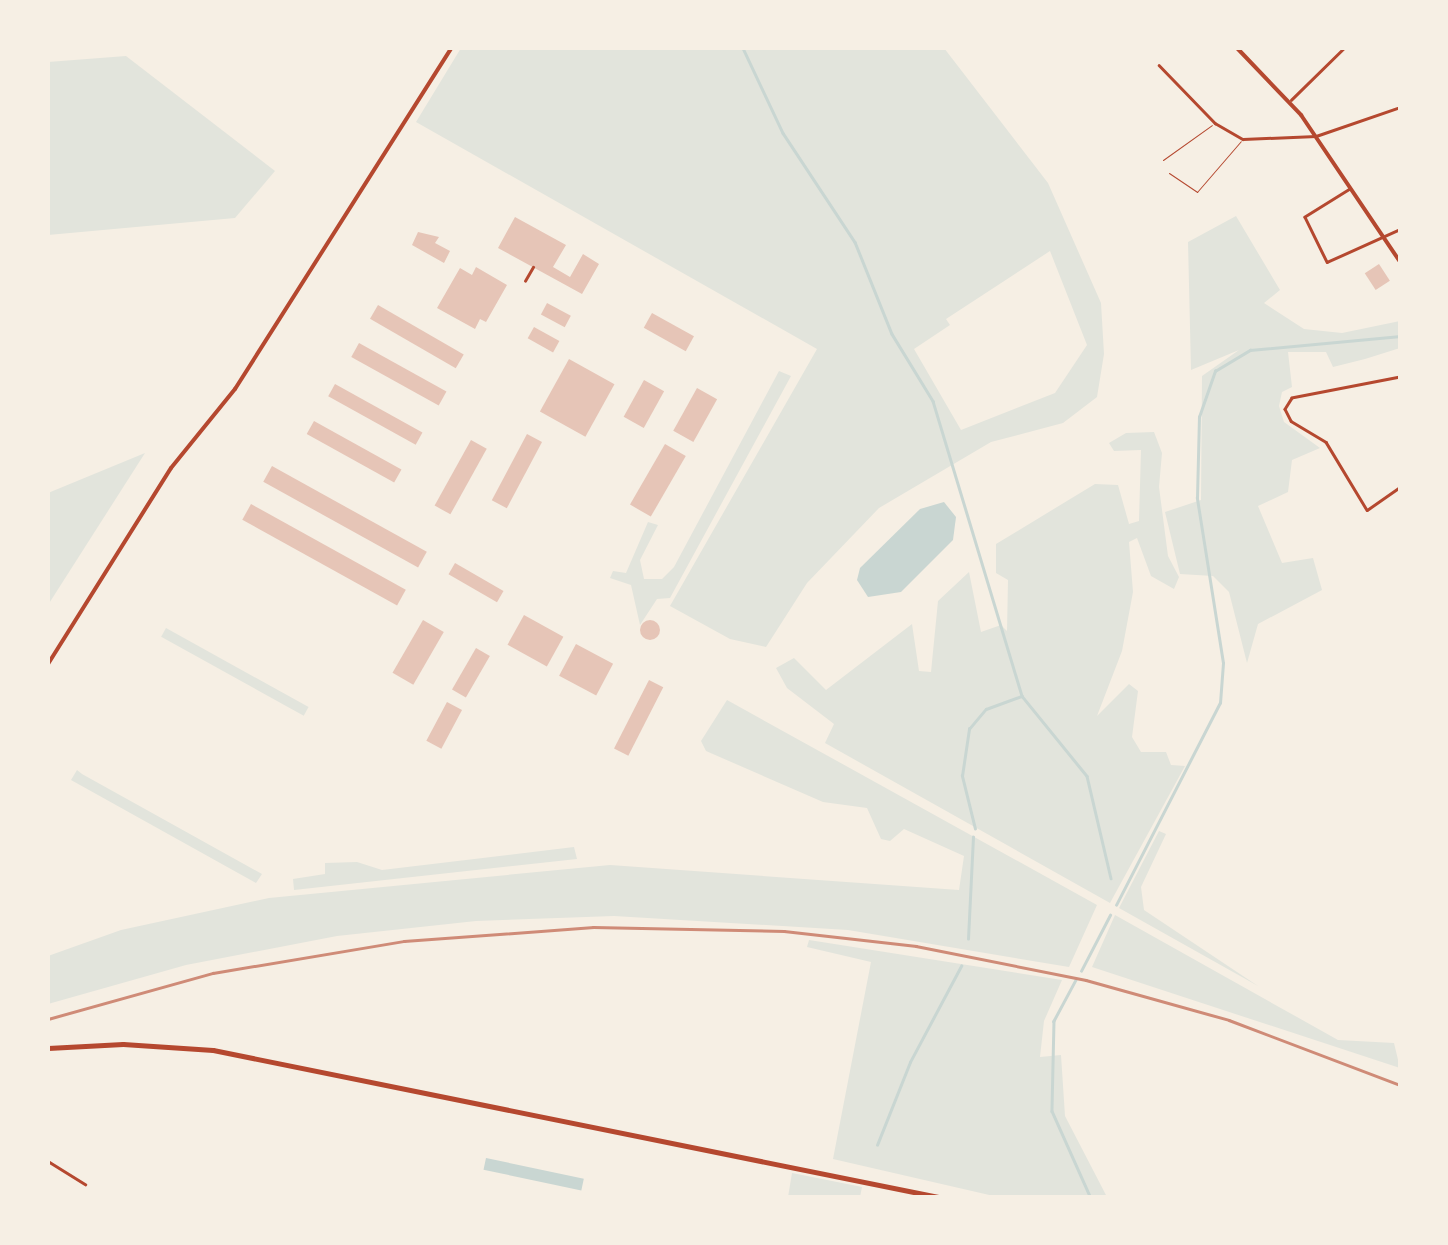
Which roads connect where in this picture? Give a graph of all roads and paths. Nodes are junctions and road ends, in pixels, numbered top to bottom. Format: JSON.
{"nodes":[{"id":1,"x":451,"y":48,"type":"edge"},
{"id":2,"x":1238,"y":48,"type":"edge"},
{"id":3,"x":1344,"y":48,"type":"edge"},
{"id":4,"x":1159,"y":65,"type":"dead end"},
{"id":5,"x":1290,"y":101,"type":"junction"},
{"id":6,"x":1400,"y":107,"type":"edge"},
{"id":7,"x":1215,"y":123,"type":"junction"},
{"id":8,"x":1316,"y":136,"type":"junction"},
{"id":9,"x":1243,"y":139,"type":"junction"},
{"id":10,"x":1163,"y":160,"type":"dead end"},
{"id":11,"x":1169,"y":173,"type":"dead end"},
{"id":12,"x":1352,"y":188,"type":"junction"},
{"id":13,"x":1400,"y":229,"type":"edge"},
{"id":14,"x":1383,"y":236,"type":"junction"},
{"id":15,"x":1400,"y":262,"type":"edge"},
{"id":16,"x":532,"y":267,"type":"dead end"},
{"id":17,"x":524,"y":282,"type":"dead end"},
{"id":18,"x":1400,"y":377,"type":"edge"},
{"id":19,"x":1400,"y":487,"type":"edge"},
{"id":20,"x":48,"y":664,"type":"edge"},
{"id":21,"x":48,"y":1048,"type":"edge"},
{"id":22,"x":48,"y":1161,"type":"edge"},
{"id":23,"x":85,"y":1184,"type":"dead end"},
{"id":24,"x":942,"y":1198,"type":"edge"}],
"edges":[{"from":1,"to":20,"type":"street"},
{"from":2,"to":5,"type":"street"},
{"from":3,"to":5,"type":"street"},
{"from":4,"to":7,"type":"street"},
{"from":5,"to":8,"type":"street"},
{"from":6,"to":8,"type":"street"},
{"from":7,"to":9,"type":"street"},
{"from":7,"to":10,"type":"lane"},
{"from":8,"to":9,"type":"street"},
{"from":8,"to":12,"type":"street"},
{"from":9,"to":11,"type":"lane"},
{"from":12,"to":14,"type":"street"},
{"from":12,"to":14,"type":"street"},
{"from":13,"to":14,"type":"street"},
{"from":14,"to":15,"type":"street"},
{"from":16,"to":17,"type":"street"},
{"from":18,"to":19,"type":"street"},
{"from":21,"to":24,"type":"main road"},
{"from":22,"to":23,"type":"street"}]}
